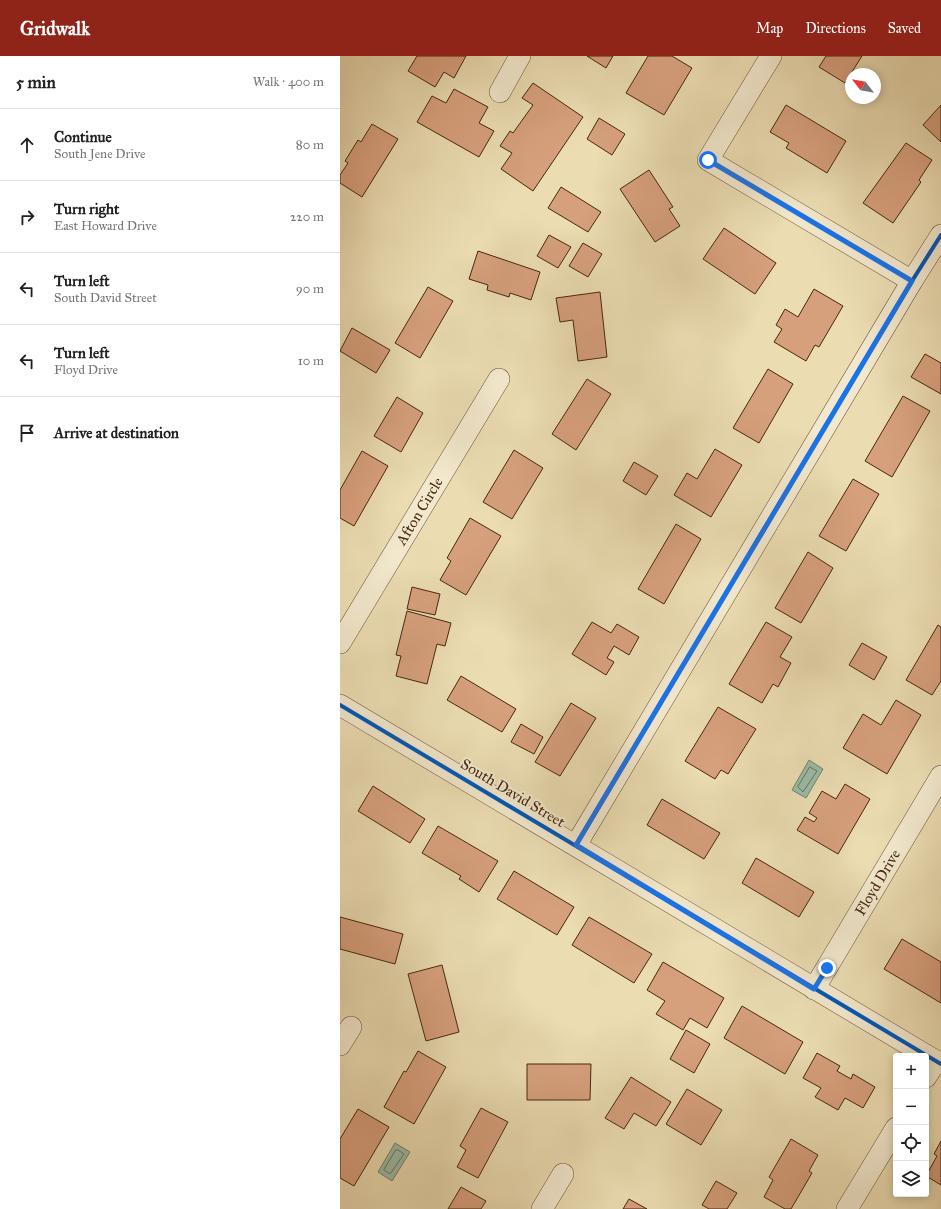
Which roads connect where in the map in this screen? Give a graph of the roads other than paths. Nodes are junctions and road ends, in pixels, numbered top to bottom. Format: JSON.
{"nodes":[{"id":1,"x":520,"y":56,"type":"edge"},
{"id":2,"x":771,"y":56,"type":"edge"},
{"id":3,"x":500,"y":92,"type":"dead end"},
{"id":4,"x":941,"y":236,"type":"edge"},
{"id":5,"x":912,"y":281,"type":"junction"},
{"id":6,"x":499,"y":379,"type":"dead end"},
{"id":7,"x":340,"y":643,"type":"edge"},
{"id":8,"x":340,"y":704,"type":"edge"},
{"id":9,"x":941,"y":776,"type":"edge"},
{"id":10,"x":576,"y":845,"type":"junction"},
{"id":11,"x":814,"y":989,"type":"junction"},
{"id":12,"x":351,"y":1027,"type":"dead end"},
{"id":13,"x":340,"y":1045,"type":"edge"},
{"id":14,"x":934,"y":1067,"type":"edge"},
{"id":15,"x":893,"y":1133,"type":"edge"},
{"id":16,"x":563,"y":1174,"type":"dead end"},
{"id":17,"x":542,"y":1209,"type":"edge"},
{"id":18,"x":848,"y":1209,"type":"edge"}],
"edges":[{"from":1,"to":3,"type":"street"},
{"from":2,"to":5,"type":"street"},
{"from":4,"to":5,"type":"street"},
{"from":5,"to":10,"type":"street"},
{"from":6,"to":7,"type":"street","name":"Afton Circle"},
{"from":8,"to":10,"type":"street","name":"South David Street"},
{"from":9,"to":11,"type":"street","name":"Floyd Drive"},
{"from":10,"to":11,"type":"street","name":"South David Street"},
{"from":11,"to":14,"type":"street","name":"South David Street"},
{"from":12,"to":13,"type":"street"},
{"from":15,"to":18,"type":"street"},
{"from":16,"to":17,"type":"street"}]}
